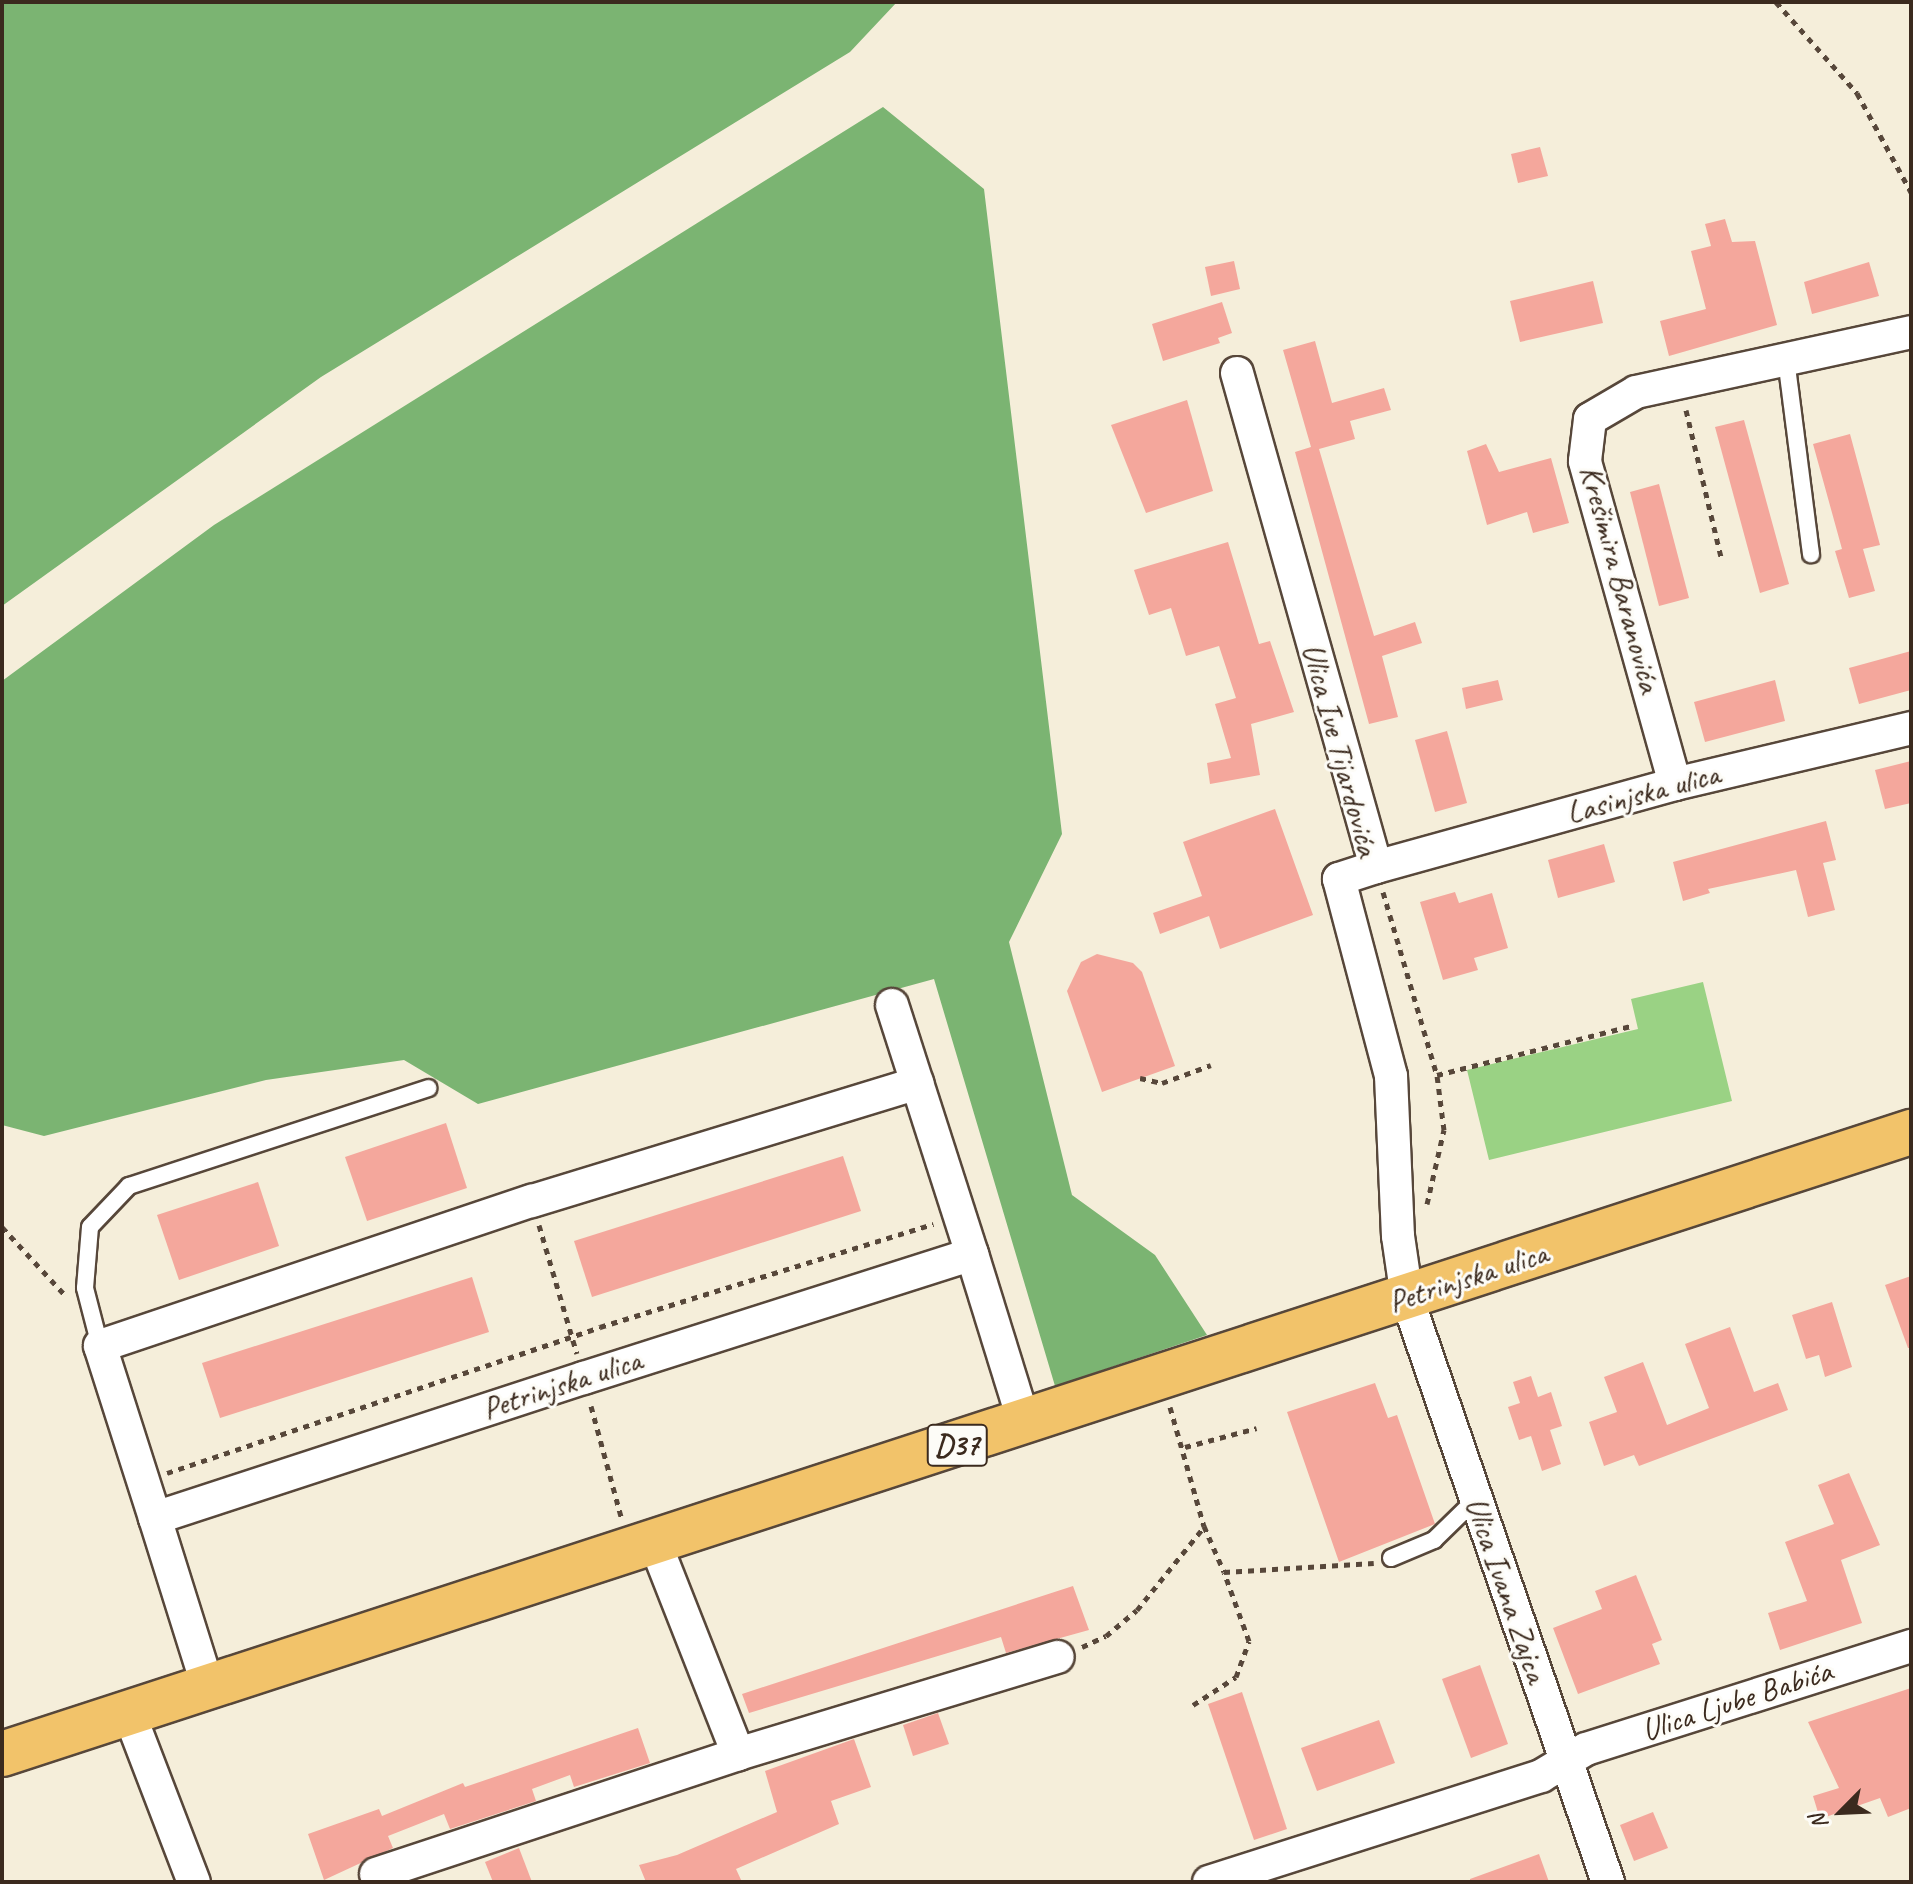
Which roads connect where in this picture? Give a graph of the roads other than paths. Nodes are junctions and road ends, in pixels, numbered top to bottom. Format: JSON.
{"nodes":[{"id":1,"x":1911,"y":332,"type":"edge"},
{"id":2,"x":1786,"y":359,"type":"junction"},
{"id":3,"x":1237,"y":373,"type":"dead end"},
{"id":4,"x":1811,"y":554,"type":"dead end"},
{"id":5,"x":1911,"y":728,"type":"edge"},
{"id":6,"x":1675,"y":784,"type":"junction"},
{"id":7,"x":1376,"y":867,"type":"junction"},
{"id":8,"x":892,"y":1005,"type":"dead end"},
{"id":9,"x":917,"y":1083,"type":"junction"},
{"id":10,"x":428,"y":1088,"type":"dead end"},
{"id":11,"x":1911,"y":1132,"type":"edge"},
{"id":12,"x":972,"y":1254,"type":"junction"},
{"id":13,"x":1407,"y":1298,"type":"junction"},
{"id":14,"x":100,"y":1346,"type":"junction"},
{"id":15,"x":1024,"y":1422,"type":"junction"},
{"id":16,"x":1475,"y":1500,"type":"junction"},
{"id":17,"x":155,"y":1518,"type":"junction"},
{"id":18,"x":655,"y":1543,"type":"junction"},
{"id":19,"x":1391,"y":1558,"type":"road end"},
{"id":20,"x":1911,"y":1646,"type":"edge"},
{"id":21,"x":1058,"y":1657,"type":"road end"},
{"id":22,"x":208,"y":1687,"type":"junction"},
{"id":23,"x":129,"y":1713,"type":"junction"},
{"id":24,"x":2,"y":1754,"type":"edge"},
{"id":25,"x":738,"y":1754,"type":"junction"},
{"id":26,"x":1565,"y":1762,"type":"junction"},
{"id":27,"x":376,"y":1874,"type":"dead end"},
{"id":28,"x":194,"y":1882,"type":"edge"},
{"id":29,"x":1209,"y":1882,"type":"edge"},
{"id":30,"x":1608,"y":1882,"type":"edge"}],
"edges":[{"from":1,"to":2,"type":"street","name":"Krešimira Baranovića"},
{"from":2,"to":4,"type":"lane"},
{"from":2,"to":6,"type":"street","name":"Krešimira Baranovića"},
{"from":3,"to":7,"type":"street","name":"Ulica Ive Tijardovića"},
{"from":5,"to":6,"type":"street","name":"Lasinjska ulica"},
{"from":6,"to":7,"type":"street","name":"Lasinjska ulica"},
{"from":7,"to":13,"type":"street","name":"Ulica Ive Tijardovića"},
{"from":8,"to":9,"type":"street"},
{"from":9,"to":12,"type":"street"},
{"from":9,"to":14,"type":"street"},
{"from":10,"to":14,"type":"lane"},
{"from":11,"to":13,"type":"main road","name":"Petrinjska ulica","number":"D37"},
{"from":12,"to":15,"type":"street"},
{"from":12,"to":17,"type":"street","name":"Petrinjska ulica"},
{"from":13,"to":15,"type":"main road","name":"Petrinjska ulica","number":"D37"},
{"from":13,"to":16,"type":"street","name":"Ulica Ivana Zajca"},
{"from":14,"to":17,"type":"street"},
{"from":15,"to":18,"type":"main road","name":"Petrinjska ulica","number":"D37"},
{"from":16,"to":19,"type":"lane"},
{"from":16,"to":26,"type":"street","name":"Ulica Ivana Zajca"},
{"from":17,"to":22,"type":"street"},
{"from":18,"to":22,"type":"main road","name":"Petrinjska ulica","number":"D37"},
{"from":18,"to":25,"type":"street"},
{"from":20,"to":26,"type":"street","name":"Ulica Ljube Babića"},
{"from":21,"to":25,"type":"street"},
{"from":22,"to":23,"type":"main road","name":"Petrinjska ulica","number":"D37"},
{"from":23,"to":24,"type":"main road","name":"Petrinjska ulica","number":"D37"},
{"from":23,"to":28,"type":"street"},
{"from":25,"to":27,"type":"street"},
{"from":26,"to":29,"type":"street","name":"Ulica Ljube Babića"},
{"from":26,"to":30,"type":"street","name":"Ulica Ivana Zajca"}]}
